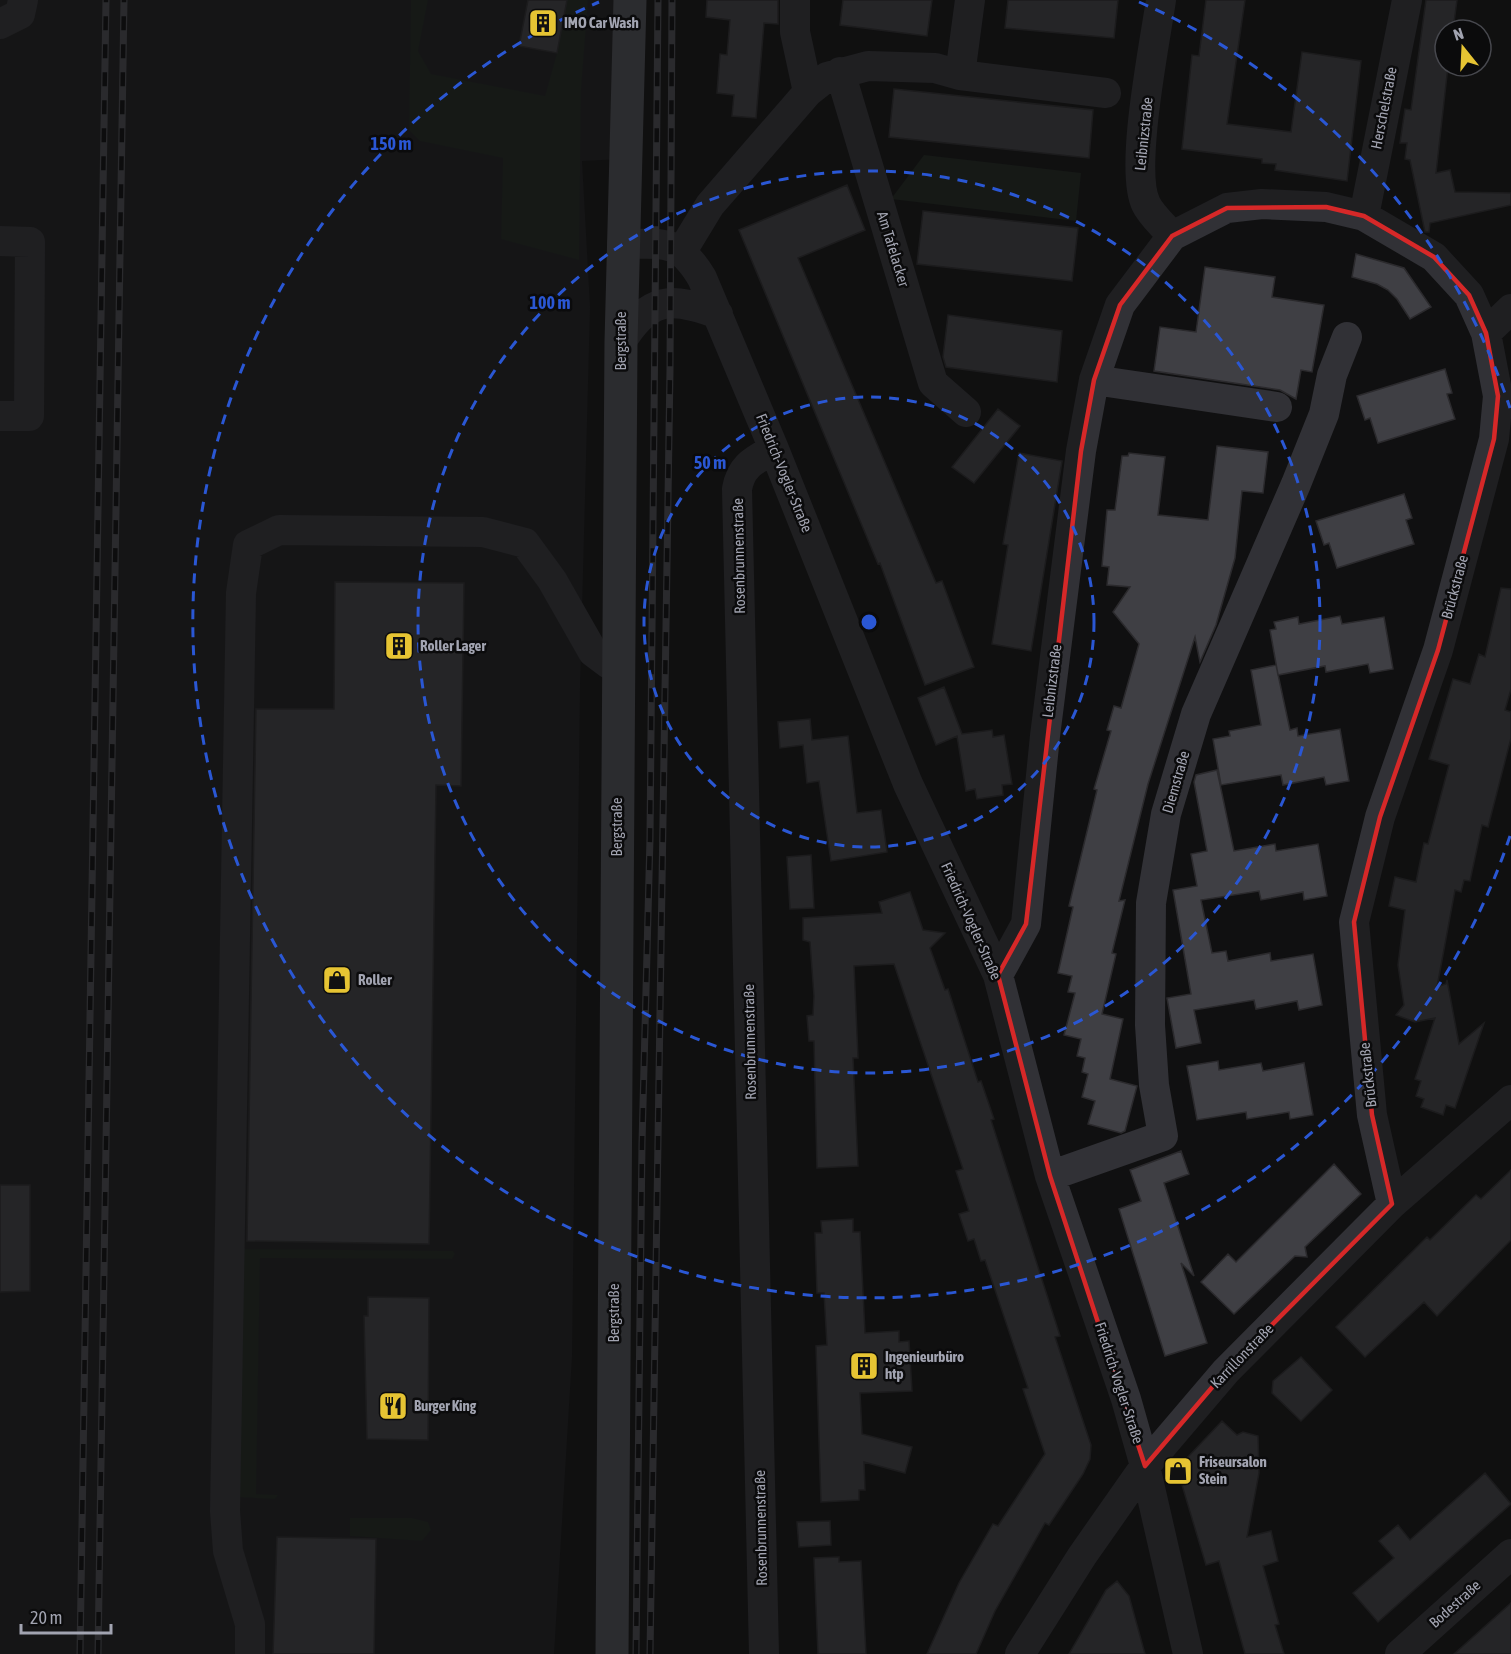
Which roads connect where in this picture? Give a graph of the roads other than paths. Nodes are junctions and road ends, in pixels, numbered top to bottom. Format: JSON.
{"nodes":[{"id":1,"x":23,"y":0,"type":"edge"},
{"id":2,"x":630,"y":0,"type":"edge"},
{"id":3,"x":795,"y":0,"type":"edge"},
{"id":4,"x":970,"y":0,"type":"edge"},
{"id":5,"x":1161,"y":0,"type":"edge"},
{"id":6,"x":1407,"y":0,"type":"edge"},
{"id":7,"x":0,"y":24,"type":"edge"},
{"id":8,"x":840,"y":72,"type":"junction"},
{"id":9,"x":960,"y":75,"type":"junction"},
{"id":10,"x":808,"y":92,"type":"junction"},
{"id":11,"x":1106,"y":93,"type":"dead end"},
{"id":12,"x":1364,"y":216,"type":"junction"},
{"id":13,"x":1172,"y":236,"type":"junction"},
{"id":14,"x":0,"y":241,"type":"edge"},
{"id":15,"x":622,"y":244,"type":"junction"},
{"id":16,"x":682,"y":251,"type":"junction"},
{"id":17,"x":1511,"y":309,"type":"edge"},
{"id":18,"x":718,"y":314,"type":"junction"},
{"id":19,"x":1486,"y":333,"type":"junction"},
{"id":20,"x":1347,"y":337,"type":"dead end"},
{"id":21,"x":621,"y":342,"type":"junction"},
{"id":22,"x":1094,"y":380,"type":"junction"},
{"id":23,"x":1277,"y":407,"type":"dead end"},
{"id":24,"x":966,"y":412,"type":"dead end"},
{"id":25,"x":0,"y":416,"type":"edge"},
{"id":26,"x":774,"y":449,"type":"junction"},
{"id":27,"x":619,"y":665,"type":"junction"},
{"id":28,"x":998,"y":975,"type":"junction"},
{"id":29,"x":1511,"y":1100,"type":"edge"},
{"id":30,"x":1050,"y":1176,"type":"junction"},
{"id":31,"x":1392,"y":1204,"type":"junction"},
{"id":32,"x":1145,"y":1466,"type":"junction"},
{"id":33,"x":1511,"y":1554,"type":"edge"},
{"id":34,"x":250,"y":1654,"type":"edge"},
{"id":35,"x":612,"y":1654,"type":"edge"},
{"id":36,"x":764,"y":1654,"type":"edge"},
{"id":37,"x":1020,"y":1654,"type":"edge"},
{"id":38,"x":1188,"y":1654,"type":"edge"},
{"id":39,"x":1400,"y":1654,"type":"edge"}],
"edges":[{"from":1,"to":7,"type":"street"},
{"from":2,"to":15,"type":"main road","name":"Bergstraße"},
{"from":3,"to":10,"type":"street"},
{"from":4,"to":9,"type":"street"},
{"from":5,"to":13,"type":"street","name":"Leibnizstraße"},
{"from":6,"to":12,"type":"street","name":"Herschelstraße"},
{"from":8,"to":9,"type":"street"},
{"from":8,"to":10,"type":"street"},
{"from":8,"to":24,"type":"street","name":"Am Tafelacker"},
{"from":9,"to":11,"type":"street"},
{"from":10,"to":16,"type":"street"},
{"from":12,"to":13,"type":"street","name":"Brückstraße"},
{"from":12,"to":19,"type":"street","name":"Brückstraße"},
{"from":13,"to":22,"type":"street","name":"Leibnizstraße"},
{"from":14,"to":25,"type":"street"},
{"from":15,"to":16,"type":"street"},
{"from":15,"to":21,"type":"main road","name":"Bergstraße"},
{"from":16,"to":18,"type":"street","name":"Friedrich-Vogler-Straße"},
{"from":17,"to":19,"type":"street"},
{"from":18,"to":21,"type":"street"},
{"from":18,"to":26,"type":"street","name":"Friedrich-Vogler-Straße"},
{"from":19,"to":31,"type":"street","name":"Brückstraße"},
{"from":20,"to":30,"type":"street","name":"Diemstraße"},
{"from":21,"to":27,"type":"main road","name":"Bergstraße"},
{"from":22,"to":23,"type":"street"},
{"from":22,"to":28,"type":"street","name":"Leibnizstraße"},
{"from":26,"to":28,"type":"street","name":"Friedrich-Vogler-Straße"},
{"from":26,"to":36,"type":"street","name":"Rosenbrunnenstraße"},
{"from":27,"to":34,"type":"street"},
{"from":27,"to":35,"type":"main road","name":"Bergstraße"},
{"from":28,"to":30,"type":"street","name":"Friedrich-Vogler-Straße"},
{"from":29,"to":31,"type":"street","name":"Karrillonstraße"},
{"from":30,"to":32,"type":"street","name":"Friedrich-Vogler-Straße"},
{"from":31,"to":32,"type":"street","name":"Karrillonstraße"},
{"from":32,"to":37,"type":"street","name":"Karrillonstraße"},
{"from":32,"to":38,"type":"street","name":"Friedrich-Vogler-Straße"},
{"from":33,"to":39,"type":"street","name":"Bodestraße"}]}
